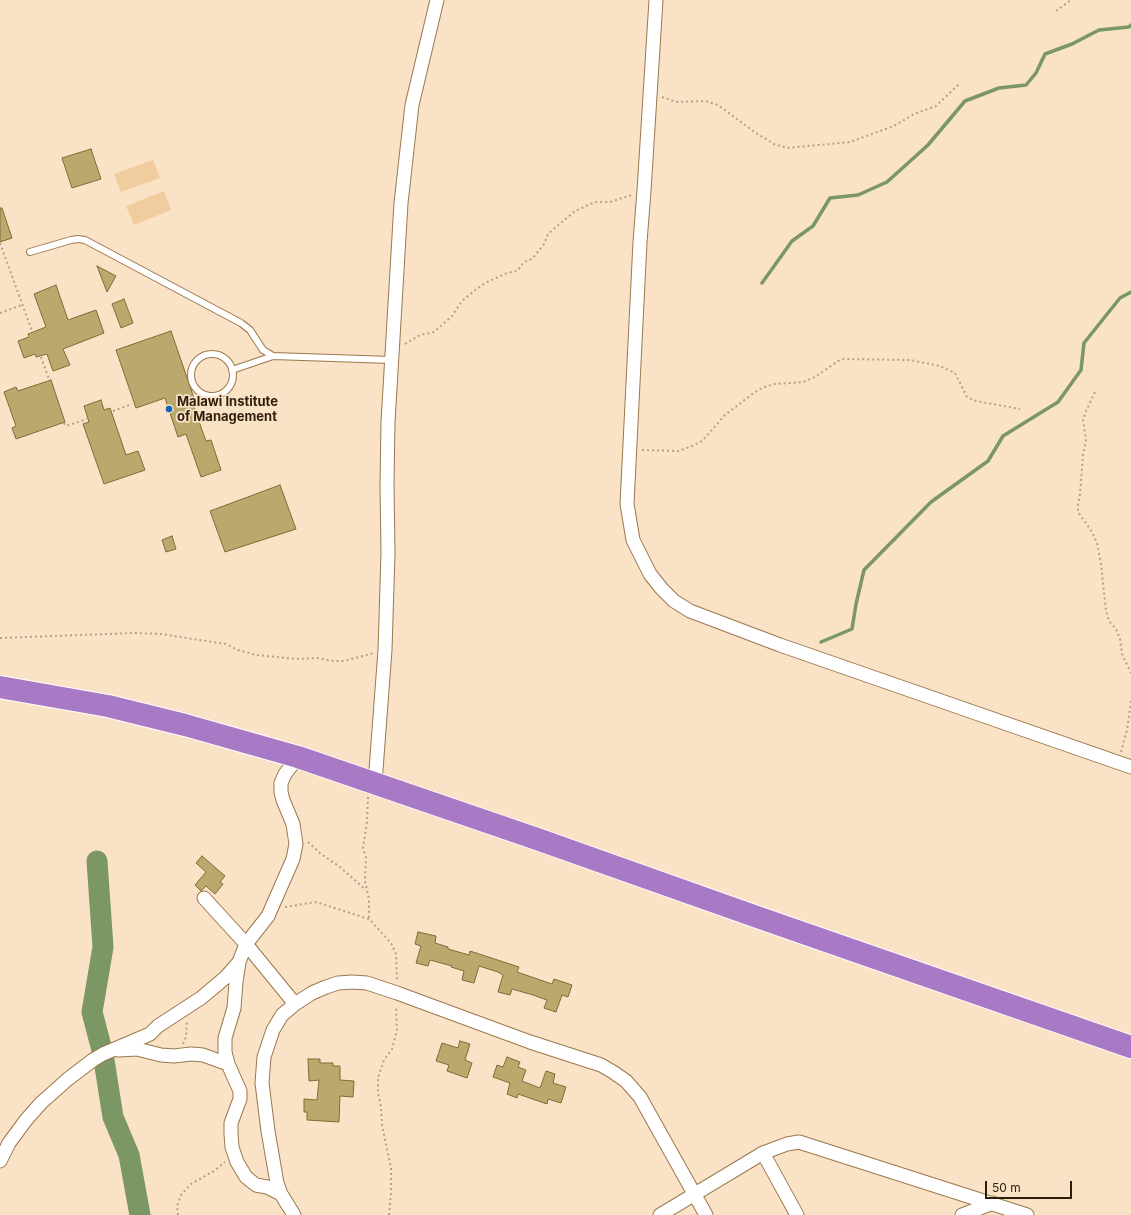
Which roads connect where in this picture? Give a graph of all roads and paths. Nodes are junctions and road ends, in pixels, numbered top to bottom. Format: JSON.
{"nodes":[{"id":1,"x":437,"y":0,"type":"edge"},
{"id":2,"x":656,"y":0,"type":"edge"},
{"id":3,"x":1071,"y":0,"type":"edge"},
{"id":4,"x":1056,"y":11,"type":"dead end"},
{"id":5,"x":959,"y":84,"type":"dead end"},
{"id":6,"x":649,"y":93,"type":"junction"},
{"id":7,"x":644,"y":190,"type":"junction"},
{"id":8,"x":0,"y":243,"type":"edge"},
{"id":9,"x":30,"y":252,"type":"dead end"},
{"id":10,"x":22,"y":305,"type":"junction"},
{"id":11,"x":0,"y":313,"type":"edge"},
{"id":12,"x":32,"y":331,"type":"dead end"},
{"id":13,"x":393,"y":347,"type":"junction"},
{"id":14,"x":273,"y":356,"type":"junction"},
{"id":15,"x":41,"y":357,"type":"dead end"},
{"id":16,"x":392,"y":360,"type":"junction"},
{"id":17,"x":232,"y":370,"type":"junction"},
{"id":18,"x":49,"y":379,"type":"dead end"},
{"id":19,"x":1095,"y":392,"type":"dead end"},
{"id":20,"x":132,"y":404,"type":"dead end"},
{"id":21,"x":1020,"y":409,"type":"dead end"},
{"id":22,"x":113,"y":411,"type":"dead end"},
{"id":23,"x":87,"y":419,"type":"dead end"},
{"id":24,"x":64,"y":423,"type":"dead end"},
{"id":25,"x":629,"y":450,"type":"junction"},
{"id":26,"x":0,"y":638,"type":"edge"},
{"id":27,"x":385,"y":650,"type":"junction"},
{"id":28,"x":1131,"y":673,"type":"edge"},
{"id":29,"x":0,"y":687,"type":"edge"},
{"id":30,"x":1131,"y":701,"type":"edge"},
{"id":31,"x":298,"y":758,"type":"junction"},
{"id":32,"x":1118,"y":762,"type":"junction"},
{"id":33,"x":1131,"y":767,"type":"edge"},
{"id":34,"x":371,"y":781,"type":"junction"},
{"id":35,"x":294,"y":824,"type":"junction"},
{"id":36,"x":366,"y":890,"type":"junction"},
{"id":37,"x":204,"y":898,"type":"dead end"},
{"id":38,"x":268,"y":916,"type":"junction"},
{"id":39,"x":369,"y":918,"type":"junction"},
{"id":40,"x":246,"y":944,"type":"junction"},
{"id":41,"x":239,"y":962,"type":"junction"},
{"id":42,"x":397,"y":993,"type":"junction"},
{"id":43,"x":295,"y":1004,"type":"junction"},
{"id":44,"x":188,"y":1008,"type":"junction"},
{"id":45,"x":1131,"y":1047,"type":"edge"},
{"id":46,"x":104,"y":1054,"type":"junction"},
{"id":47,"x":174,"y":1056,"type":"junction"},
{"id":48,"x":228,"y":1064,"type":"junction"},
{"id":49,"x":232,"y":1147,"type":"junction"},
{"id":50,"x":763,"y":1153,"type":"junction"},
{"id":51,"x":0,"y":1161,"type":"edge"},
{"id":52,"x":281,"y":1194,"type":"junction"},
{"id":53,"x":693,"y":1194,"type":"junction"},
{"id":54,"x":993,"y":1203,"type":"junction"},
{"id":55,"x":178,"y":1215,"type":"edge"},
{"id":56,"x":294,"y":1215,"type":"edge"},
{"id":57,"x":389,"y":1215,"type":"edge"},
{"id":58,"x":660,"y":1215,"type":"edge"},
{"id":59,"x":706,"y":1215,"type":"edge"},
{"id":60,"x":797,"y":1215,"type":"edge"},
{"id":61,"x":962,"y":1215,"type":"edge"},
{"id":62,"x":1027,"y":1215,"type":"edge"}],
"edges":[{"from":1,"to":13,"type":"street"},
{"from":2,"to":6,"type":"street"},
{"from":3,"to":4,"type":"path"},
{"from":5,"to":6,"type":"path"},
{"from":6,"to":7,"type":"street"},
{"from":7,"to":13,"type":"path"},
{"from":7,"to":25,"type":"street"},
{"from":8,"to":10,"type":"path"},
{"from":9,"to":14,"type":"lane"},
{"from":10,"to":11,"type":"path"},
{"from":10,"to":12,"type":"path"},
{"from":13,"to":16,"type":"street"},
{"from":14,"to":16,"type":"lane"},
{"from":14,"to":17,"type":"lane"},
{"from":15,"to":18,"type":"path"},
{"from":16,"to":27,"type":"street"},
{"from":17,"to":17,"type":"lane"},
{"from":19,"to":28,"type":"path"},
{"from":20,"to":22,"type":"path"},
{"from":21,"to":25,"type":"path"},
{"from":23,"to":24,"type":"path"},
{"from":25,"to":32,"type":"street"},
{"from":26,"to":27,"type":"path"},
{"from":27,"to":34,"type":"street"},
{"from":29,"to":31,"type":"highway"},
{"from":30,"to":32,"type":"path"},
{"from":31,"to":34,"type":"highway"},
{"from":31,"to":35,"type":"street"},
{"from":32,"to":33,"type":"street"},
{"from":34,"to":36,"type":"path"},
{"from":34,"to":45,"type":"highway"},
{"from":35,"to":36,"type":"path"},
{"from":35,"to":38,"type":"street"},
{"from":36,"to":39,"type":"path"},
{"from":37,"to":40,"type":"street"},
{"from":38,"to":39,"type":"path"},
{"from":38,"to":40,"type":"street"},
{"from":39,"to":42,"type":"path"},
{"from":40,"to":41,"type":"street"},
{"from":40,"to":43,"type":"street"},
{"from":41,"to":44,"type":"street"},
{"from":41,"to":48,"type":"street"},
{"from":42,"to":43,"type":"street"},
{"from":42,"to":53,"type":"street"},
{"from":42,"to":57,"type":"path"},
{"from":43,"to":52,"type":"street"},
{"from":44,"to":46,"type":"street"},
{"from":44,"to":47,"type":"path"},
{"from":46,"to":47,"type":"street"},
{"from":46,"to":51,"type":"street"},
{"from":47,"to":48,"type":"street"},
{"from":48,"to":49,"type":"street"},
{"from":49,"to":52,"type":"street"},
{"from":49,"to":55,"type":"path"},
{"from":50,"to":53,"type":"street"},
{"from":50,"to":54,"type":"street"},
{"from":50,"to":60,"type":"street"},
{"from":52,"to":56,"type":"street"},
{"from":53,"to":58,"type":"street"},
{"from":53,"to":59,"type":"street"},
{"from":54,"to":61,"type":"street"},
{"from":54,"to":62,"type":"street"}]}
